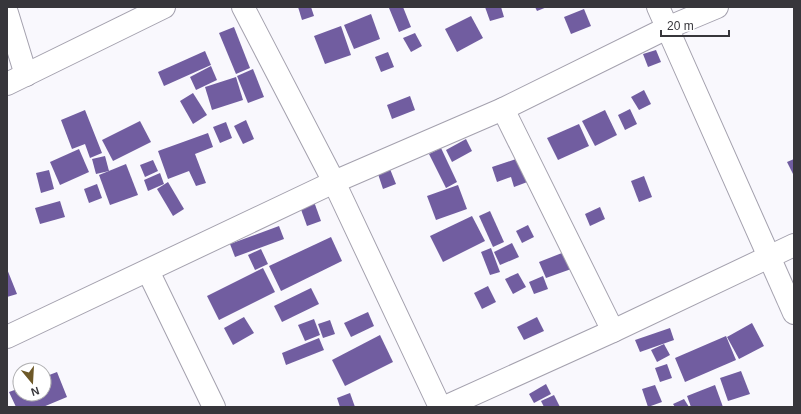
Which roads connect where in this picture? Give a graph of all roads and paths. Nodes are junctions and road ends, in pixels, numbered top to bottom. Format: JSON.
{"nodes":[{"id":1,"x":164,"y":7,"type":"edge"},
{"id":2,"x":243,"y":7,"type":"edge"},
{"id":3,"x":658,"y":7,"type":"edge"},
{"id":4,"x":717,"y":7,"type":"edge"},
{"id":5,"x":7,"y":13,"type":"edge"},
{"id":6,"x":667,"y":28,"type":"junction"},
{"id":7,"x":26,"y":75,"type":"junction"},
{"id":8,"x":7,"y":84,"type":"edge"},
{"id":9,"x":503,"y":109,"type":"junction"},
{"id":10,"x":334,"y":182,"type":"junction"},
{"id":11,"x":794,"y":245,"type":"edge"},
{"id":12,"x":769,"y":257,"type":"junction"},
{"id":13,"x":148,"y":271,"type":"junction"},
{"id":14,"x":794,"y":313,"type":"edge"},
{"id":15,"x":613,"y":331,"type":"junction"},
{"id":16,"x":7,"y":337,"type":"edge"},
{"id":17,"x":214,"y":407,"type":"edge"},
{"id":18,"x":440,"y":407,"type":"edge"},
{"id":19,"x":445,"y":407,"type":"edge"}],
"edges":[{"from":1,"to":7,"type":"street"},
{"from":2,"to":10,"type":"street"},
{"from":3,"to":6,"type":"street"},
{"from":4,"to":6,"type":"street"},
{"from":5,"to":7,"type":"street"},
{"from":6,"to":9,"type":"street"},
{"from":6,"to":12,"type":"street"},
{"from":7,"to":8,"type":"street"},
{"from":9,"to":10,"type":"street"},
{"from":9,"to":15,"type":"street"},
{"from":10,"to":13,"type":"street"},
{"from":10,"to":18,"type":"street"},
{"from":11,"to":12,"type":"street"},
{"from":12,"to":14,"type":"street"},
{"from":12,"to":15,"type":"street"},
{"from":13,"to":16,"type":"street"},
{"from":13,"to":17,"type":"street"},
{"from":15,"to":19,"type":"street"}]}
